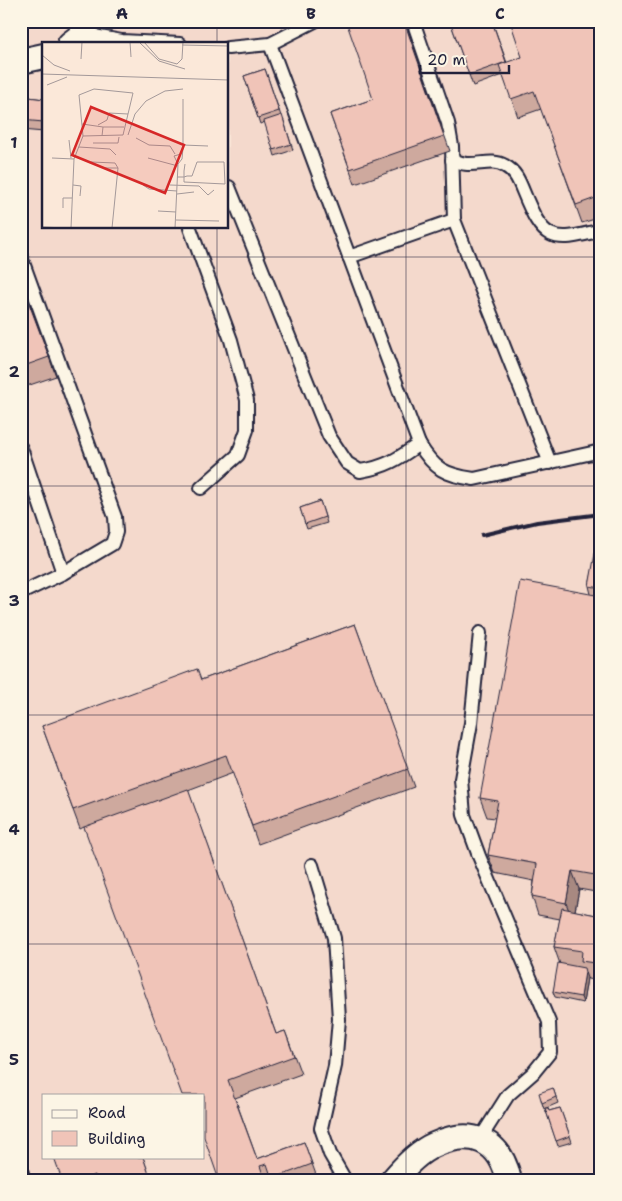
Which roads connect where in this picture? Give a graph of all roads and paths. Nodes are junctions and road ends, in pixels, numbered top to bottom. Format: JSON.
{"nodes":[{"id":1,"x":315,"y":21,"type":"edge"},
{"id":2,"x":412,"y":21,"type":"edge"},
{"id":3,"x":81,"y":33,"type":"edge"},
{"id":4,"x":119,"y":42,"type":"edge"},
{"id":5,"x":270,"y":44,"type":"junction"},
{"id":6,"x":229,"y":48,"type":"edge"},
{"id":7,"x":42,"y":56,"type":"edge"},
{"id":8,"x":21,"y":61,"type":"edge"},
{"id":9,"x":452,"y":160,"type":"junction"},
{"id":10,"x":229,"y":187,"type":"dead end"},
{"id":11,"x":454,"y":220,"type":"junction"},
{"id":12,"x":190,"y":229,"type":"edge"},
{"id":13,"x":601,"y":230,"type":"edge"},
{"id":14,"x":21,"y":256,"type":"edge"},
{"id":15,"x":349,"y":257,"type":"junction"},
{"id":16,"x":419,"y":444,"type":"junction"},
{"id":17,"x":21,"y":448,"type":"edge"},
{"id":18,"x":601,"y":451,"type":"edge"},
{"id":19,"x":550,"y":463,"type":"junction"},
{"id":20,"x":201,"y":488,"type":"dead end"},
{"id":21,"x":63,"y":573,"type":"junction"},
{"id":22,"x":21,"y":593,"type":"edge"},
{"id":23,"x":480,"y":633,"type":"dead end"},
{"id":24,"x":312,"y":865,"type":"dead end"},
{"id":25,"x":480,"y":1139,"type":"junction"},
{"id":26,"x":21,"y":1170,"type":"edge"},
{"id":27,"x":24,"y":1180,"type":"edge"},
{"id":28,"x":345,"y":1180,"type":"edge"},
{"id":29,"x":392,"y":1180,"type":"edge"},
{"id":30,"x":509,"y":1180,"type":"edge"}],
"edges":[{"from":1,"to":5,"type":"lane"},
{"from":2,"to":9,"type":"lane"},
{"from":3,"to":4,"type":"lane"},
{"from":5,"to":6,"type":"lane"},
{"from":5,"to":15,"type":"lane"},
{"from":7,"to":8,"type":"street"},
{"from":9,"to":11,"type":"lane"},
{"from":9,"to":13,"type":"lane"},
{"from":10,"to":16,"type":"lane"},
{"from":11,"to":15,"type":"lane"},
{"from":11,"to":19,"type":"lane"},
{"from":12,"to":20,"type":"lane"},
{"from":14,"to":21,"type":"lane"},
{"from":15,"to":16,"type":"lane"},
{"from":16,"to":19,"type":"lane"},
{"from":17,"to":21,"type":"lane"},
{"from":18,"to":19,"type":"lane"},
{"from":21,"to":22,"type":"lane"},
{"from":23,"to":25,"type":"lane"},
{"from":24,"to":28,"type":"lane"},
{"from":25,"to":29,"type":"street"},
{"from":25,"to":30,"type":"street"},
{"from":26,"to":27,"type":"lane"}]}
